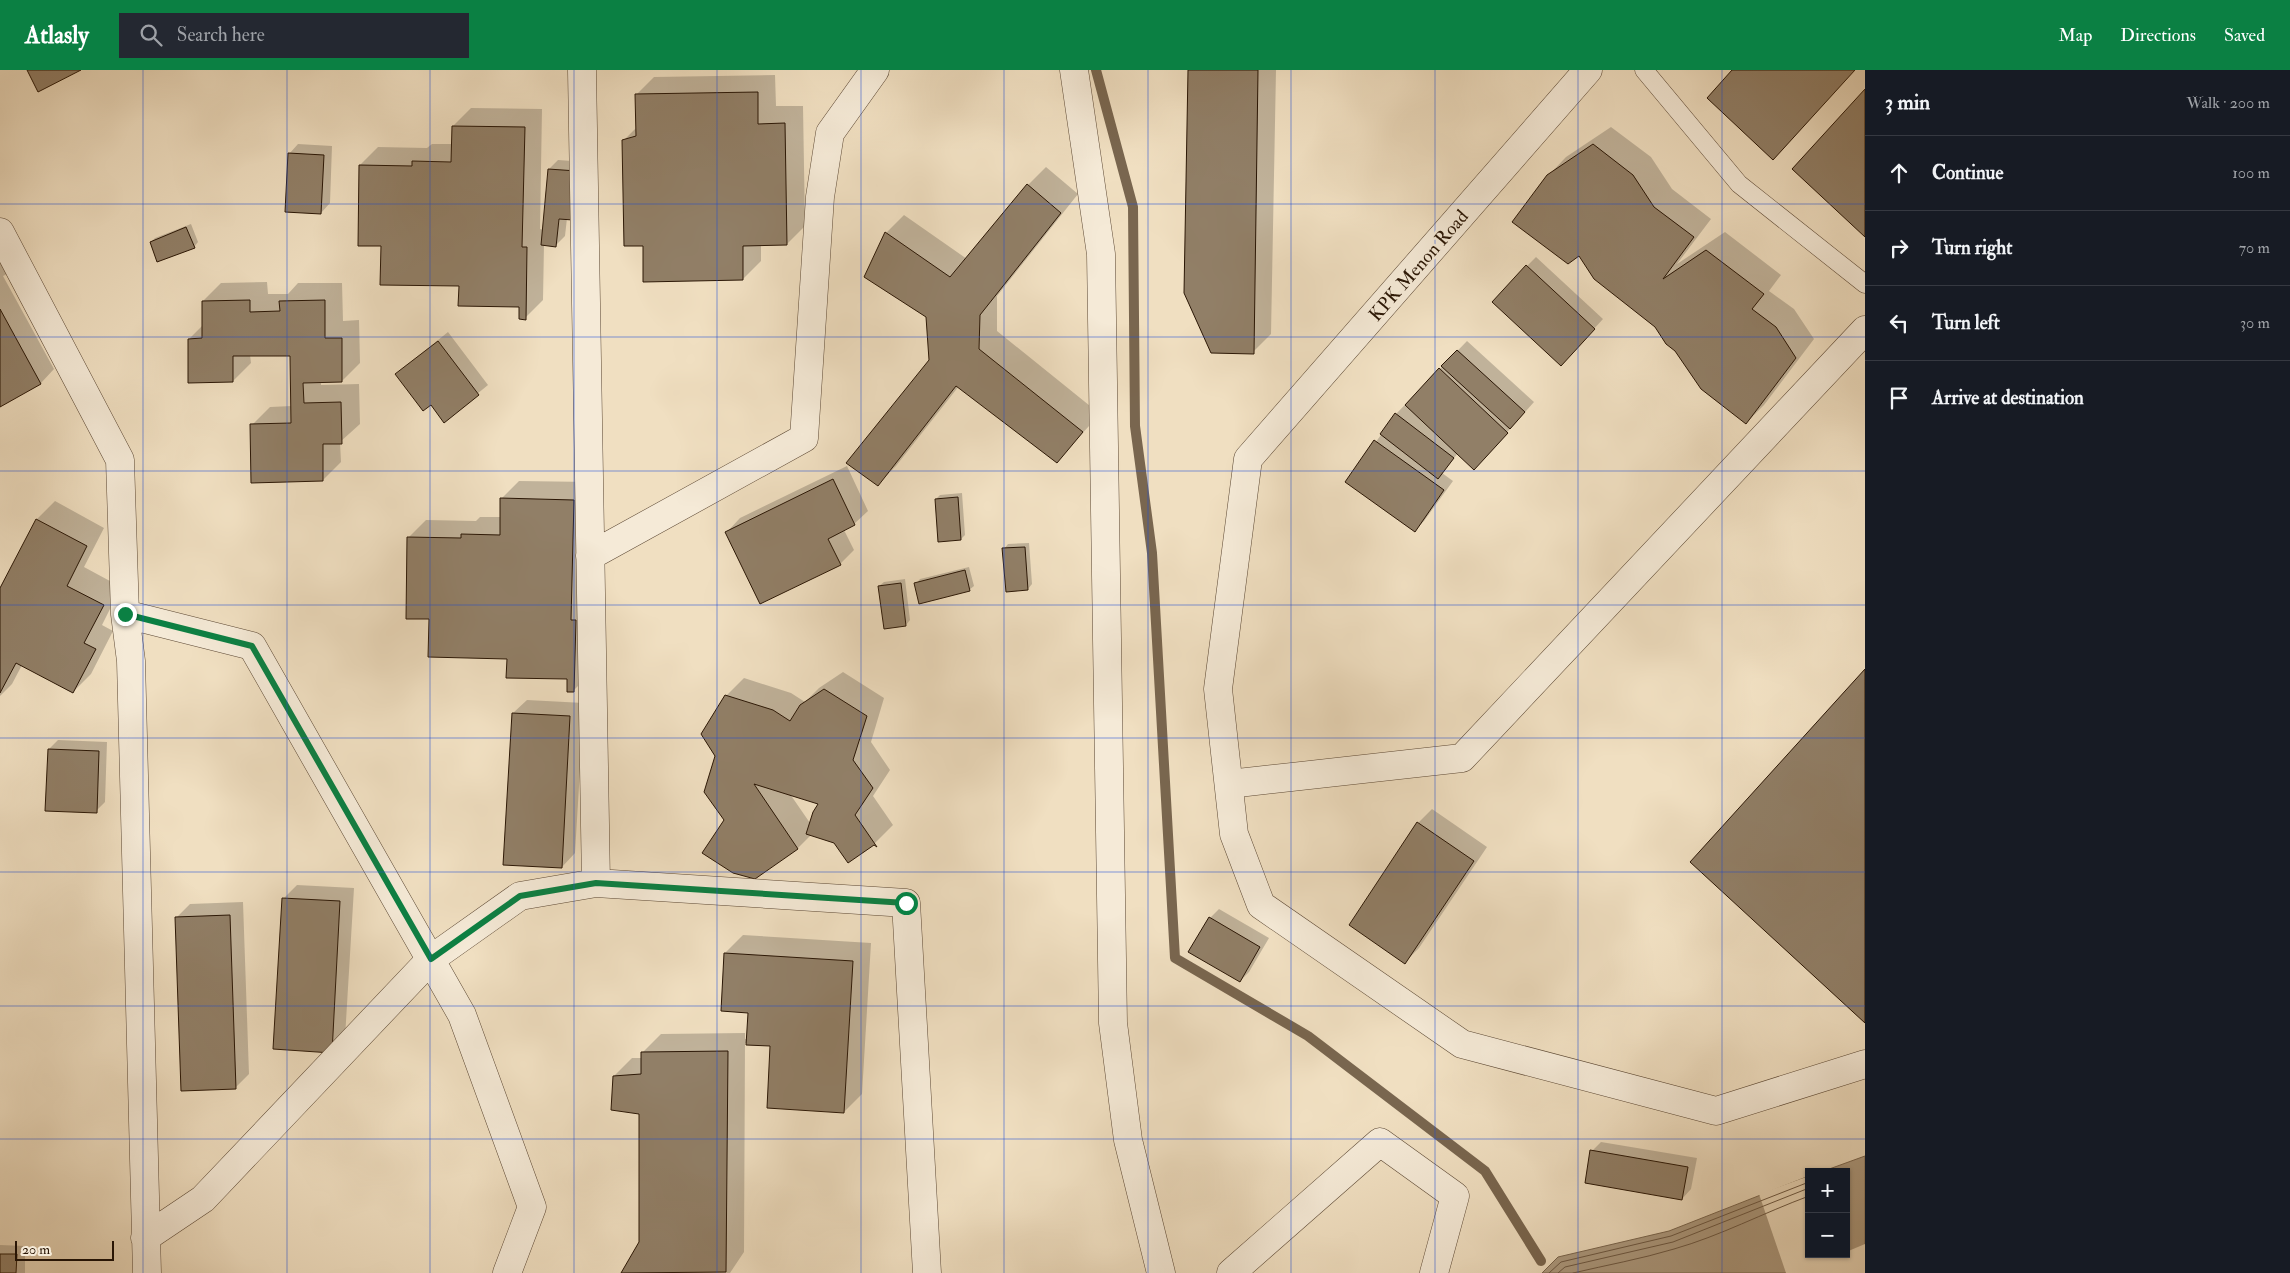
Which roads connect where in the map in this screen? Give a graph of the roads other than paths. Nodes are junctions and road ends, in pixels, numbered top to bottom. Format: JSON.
{"nodes":[{"id":1,"x":875,"y":70,"type":"edge"},
{"id":2,"x":1074,"y":70,"type":"edge"},
{"id":3,"x":1588,"y":70,"type":"edge"},
{"id":4,"x":1644,"y":70,"type":"edge"},
{"id":5,"x":582,"y":71,"type":"edge"},
{"id":6,"x":0,"y":232,"type":"edge"},
{"id":7,"x":1865,"y":284,"type":"edge"},
{"id":8,"x":1865,"y":330,"type":"edge"},
{"id":9,"x":590,"y":556,"type":"junction"},
{"id":10,"x":125,"y":614,"type":"junction"},
{"id":11,"x":1229,"y":784,"type":"junction"},
{"id":12,"x":596,"y":883,"type":"junction"},
{"id":13,"x":431,"y":959,"type":"junction"},
{"id":14,"x":1865,"y":1064,"type":"edge"},
{"id":15,"x":146,"y":1238,"type":"junction"},
{"id":16,"x":147,"y":1273,"type":"edge"},
{"id":17,"x":507,"y":1273,"type":"edge"},
{"id":18,"x":926,"y":1273,"type":"edge"},
{"id":19,"x":1161,"y":1273,"type":"edge"},
{"id":20,"x":1231,"y":1273,"type":"edge"},
{"id":21,"x":1434,"y":1273,"type":"edge"}],
"edges":[{"from":1,"to":9,"type":"street"},
{"from":2,"to":19,"type":"street"},
{"from":3,"to":11,"type":"street","name":"KPK Menon Road"},
{"from":4,"to":7,"type":"lane"},
{"from":5,"to":9,"type":"street"},
{"from":6,"to":10,"type":"street"},
{"from":8,"to":11,"type":"street"},
{"from":9,"to":12,"type":"street"},
{"from":10,"to":13,"type":"street"},
{"from":10,"to":15,"type":"street"},
{"from":11,"to":14,"type":"street"},
{"from":12,"to":13,"type":"street"},
{"from":12,"to":18,"type":"street"},
{"from":13,"to":15,"type":"street"},
{"from":13,"to":17,"type":"street"},
{"from":15,"to":16,"type":"street"},
{"from":20,"to":21,"type":"street"}]}
